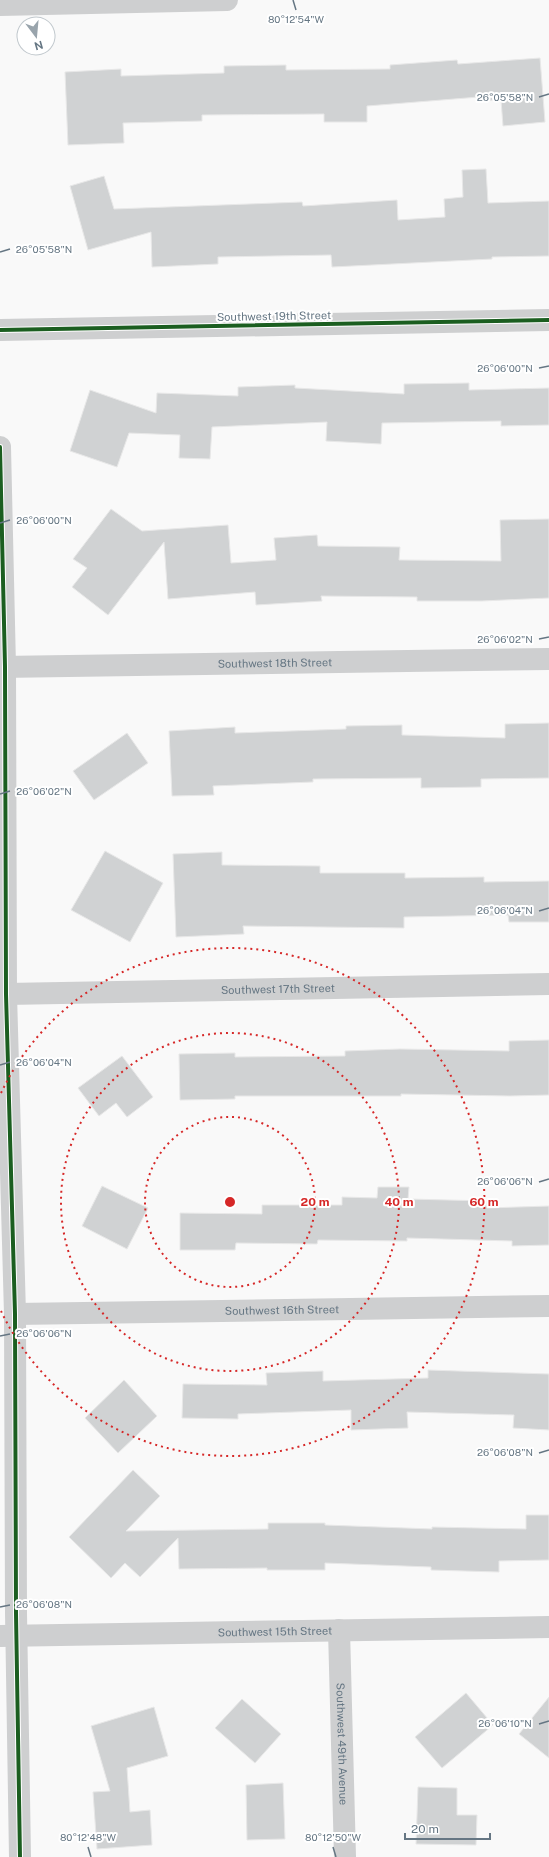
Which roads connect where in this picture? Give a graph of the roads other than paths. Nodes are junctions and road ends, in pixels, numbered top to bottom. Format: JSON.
{"nodes":[{"id":1,"x":227,"y":0,"type":"edge"},
{"id":2,"x":0,"y":5,"type":"edge"},
{"id":3,"x":549,"y":320,"type":"edge"},
{"id":4,"x":0,"y":330,"type":"edge"},
{"id":5,"x":0,"y":446,"type":"edge"},
{"id":6,"x":549,"y":659,"type":"edge"},
{"id":7,"x":3,"y":667,"type":"edge"},
{"id":8,"x":549,"y":984,"type":"edge"},
{"id":9,"x":6,"y":994,"type":"junction"},
{"id":10,"x":549,"y":1306,"type":"edge"},
{"id":11,"x":15,"y":1314,"type":"junction"},
{"id":12,"x":549,"y":1627,"type":"edge"},
{"id":13,"x":339,"y":1630,"type":"junction"},
{"id":14,"x":8,"y":1636,"type":"edge"},
{"id":15,"x":20,"y":1857,"type":"edge"},
{"id":16,"x":345,"y":1857,"type":"edge"}],
"edges":[{"from":1,"to":2,"type":"street"},
{"from":3,"to":4,"type":"street","name":"Southwest 19th Street"},
{"from":5,"to":7,"type":"street"},
{"from":6,"to":7,"type":"street","name":"Southwest 18th Street"},
{"from":7,"to":9,"type":"street"},
{"from":8,"to":9,"type":"street","name":"Southwest 17th Street"},
{"from":9,"to":11,"type":"street"},
{"from":10,"to":11,"type":"street","name":"Southwest 16th Street"},
{"from":11,"to":14,"type":"street"},
{"from":12,"to":13,"type":"street","name":"Southwest 15th Street"},
{"from":13,"to":14,"type":"street","name":"Southwest 15th Street"},
{"from":13,"to":16,"type":"street","name":"Southwest 49th Avenue"},
{"from":14,"to":15,"type":"street"}]}
